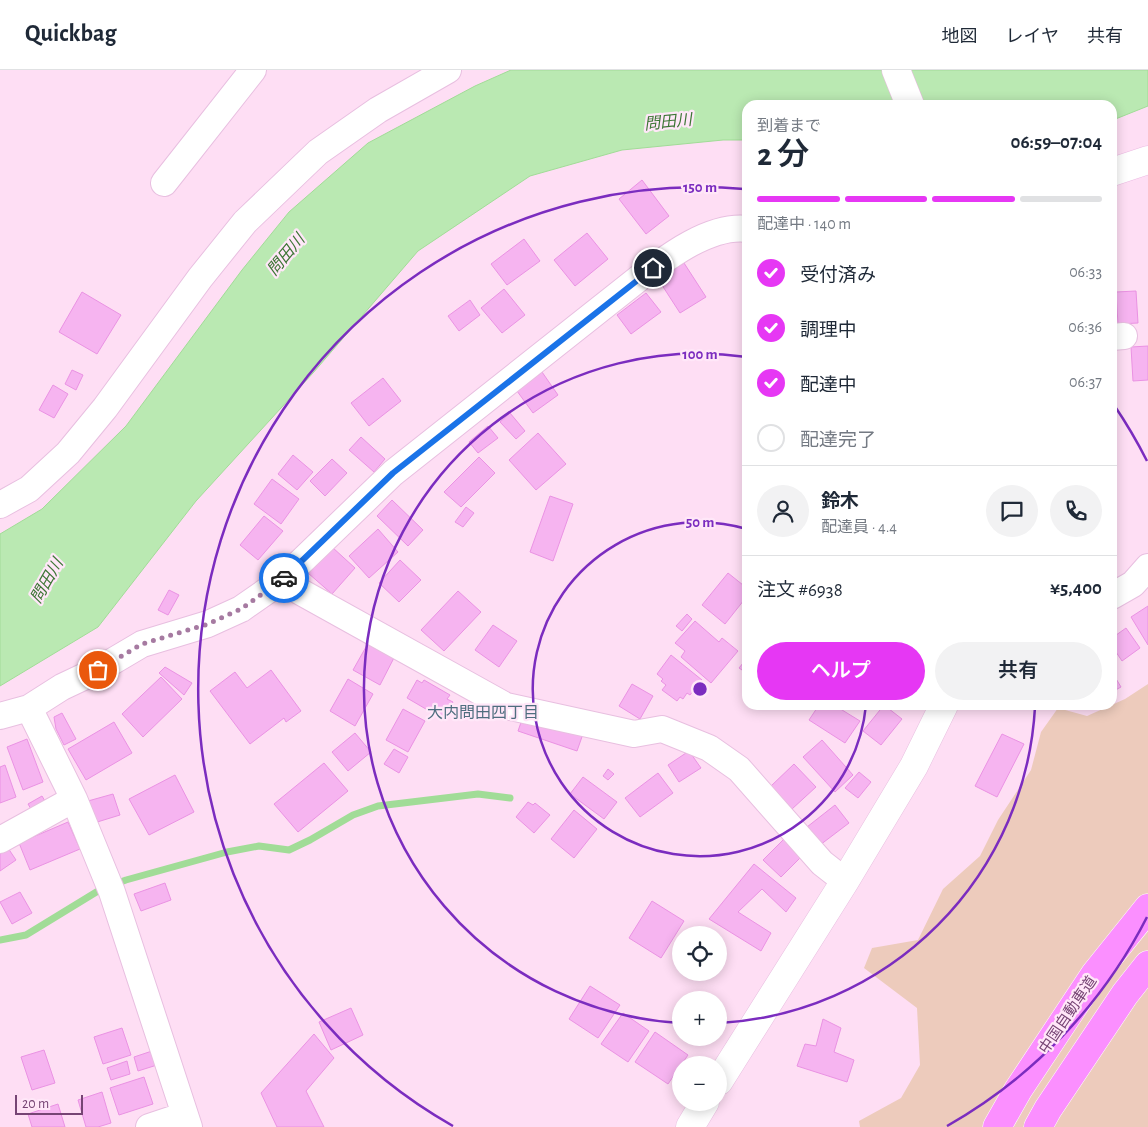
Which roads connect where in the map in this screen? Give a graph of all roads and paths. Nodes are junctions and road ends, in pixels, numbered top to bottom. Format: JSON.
{"nodes":[{"id":1,"x":253,"y":70,"type":"edge"},
{"id":2,"x":448,"y":70,"type":"edge"},
{"id":3,"x":896,"y":70,"type":"edge"},
{"id":4,"x":908,"y":100,"type":"edge"},
{"id":5,"x":1148,"y":160,"type":"edge"},
{"id":6,"x":1117,"y":170,"type":"edge"},
{"id":7,"x":164,"y":183,"type":"dead end"},
{"id":8,"x":742,"y":228,"type":"edge"},
{"id":9,"x":0,"y":505,"type":"edge"},
{"id":10,"x":1148,"y":567,"type":"edge"},
{"id":11,"x":281,"y":581,"type":"junction"},
{"id":12,"x":1117,"y":593,"type":"edge"},
{"id":13,"x":29,"y":708,"type":"junction"},
{"id":14,"x":940,"y":710,"type":"edge"},
{"id":15,"x":0,"y":716,"type":"edge"},
{"id":16,"x":74,"y":799,"type":"junction"},
{"id":17,"x":0,"y":840,"type":"edge"},
{"id":18,"x":845,"y":881,"type":"junction"},
{"id":19,"x":1148,"y":908,"type":"edge"},
{"id":20,"x":1148,"y":965,"type":"edge"},
{"id":21,"x":727,"y":1068,"type":"edge"},
{"id":22,"x":700,"y":1111,"type":"edge"},
{"id":23,"x":187,"y":1121,"type":"edge"},
{"id":24,"x":149,"y":1127,"type":"edge"},
{"id":25,"x":690,"y":1127,"type":"edge"},
{"id":26,"x":996,"y":1127,"type":"edge"},
{"id":27,"x":1038,"y":1127,"type":"edge"}],
"edges":[{"from":1,"to":7,"type":"street"},
{"from":2,"to":9,"type":"street"},
{"from":3,"to":4,"type":"street"},
{"from":5,"to":6,"type":"street"},
{"from":8,"to":11,"type":"street"},
{"from":10,"to":12,"type":"street"},
{"from":11,"to":13,"type":"street"},
{"from":11,"to":18,"type":"street"},
{"from":13,"to":15,"type":"street"},
{"from":13,"to":16,"type":"street"},
{"from":14,"to":18,"type":"street"},
{"from":16,"to":17,"type":"street"},
{"from":16,"to":23,"type":"street"},
{"from":18,"to":21,"type":"street"},
{"from":19,"to":26,"type":"highway","name":"中国自動車道"},
{"from":20,"to":27,"type":"highway"},
{"from":22,"to":25,"type":"street"},
{"from":23,"to":24,"type":"street"}]}
